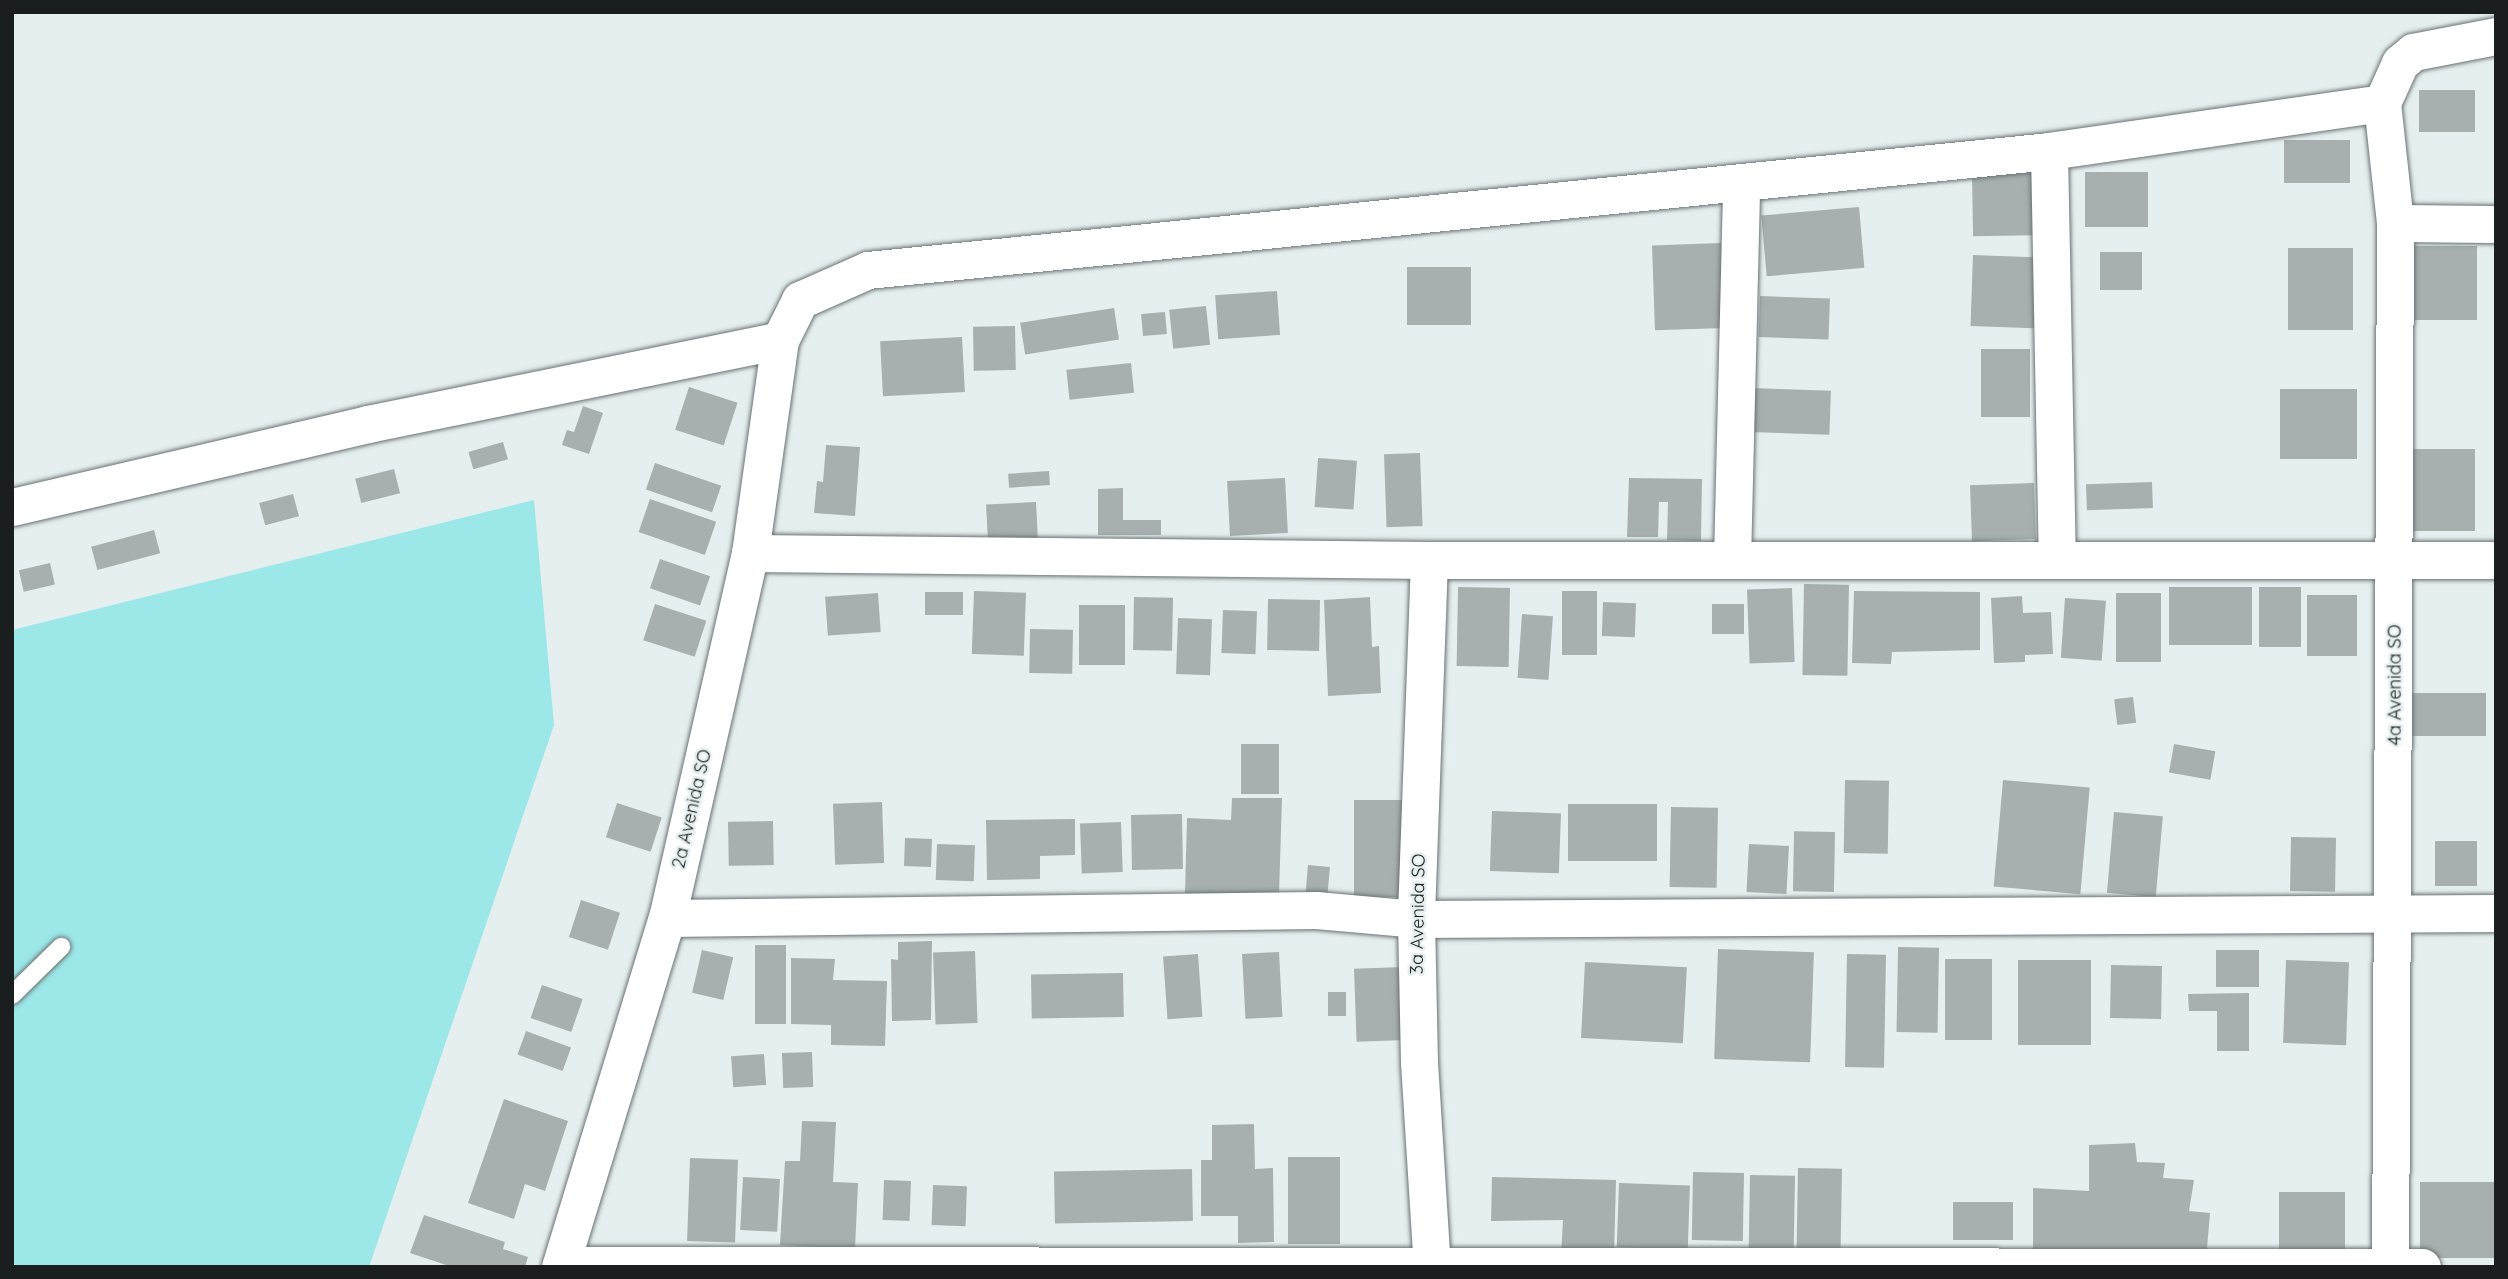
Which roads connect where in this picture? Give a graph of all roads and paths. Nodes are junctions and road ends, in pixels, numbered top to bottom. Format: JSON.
{"nodes":[{"id":1,"x":2496,"y":36,"type":"edge"},
{"id":2,"x":2382,"y":103,"type":"junction"},
{"id":3,"x":2049,"y":151,"type":"junction"},
{"id":4,"x":1741,"y":184,"type":"junction"},
{"id":5,"x":2395,"y":223,"type":"junction"},
{"id":6,"x":2496,"y":223,"type":"edge"},
{"id":7,"x":780,"y":341,"type":"junction"},
{"id":8,"x":12,"y":507,"type":"edge"},
{"id":9,"x":750,"y":553,"type":"junction"},
{"id":10,"x":1732,"y":560,"type":"junction"},
{"id":11,"x":2057,"y":560,"type":"junction"},
{"id":12,"x":2395,"y":560,"type":"junction"},
{"id":13,"x":2496,"y":560,"type":"edge"},
{"id":14,"x":1429,"y":561,"type":"junction"},
{"id":15,"x":2395,"y":912,"type":"junction"},
{"id":16,"x":2496,"y":913,"type":"edge"},
{"id":17,"x":667,"y":918,"type":"junction"},
{"id":18,"x":1416,"y":919,"type":"junction"},
{"id":19,"x":61,"y":947,"type":"dead end"},
{"id":20,"x":12,"y":995,"type":"edge"},
{"id":21,"x":560,"y":1266,"type":"edge"},
{"id":22,"x":1432,"y":1267,"type":"edge"},
{"id":23,"x":2390,"y":1267,"type":"edge"},
{"id":24,"x":2422,"y":1267,"type":"edge"}],
"edges":[{"from":1,"to":2,"type":"street"},
{"from":2,"to":3,"type":"street","name":"2a Avenida SO"},
{"from":2,"to":5,"type":"street","name":"4a Avenida SO"},
{"from":3,"to":4,"type":"street","name":"2a Avenida SO"},
{"from":3,"to":11,"type":"street"},
{"from":4,"to":7,"type":"street","name":"2a Avenida SO"},
{"from":4,"to":10,"type":"street"},
{"from":5,"to":6,"type":"street"},
{"from":5,"to":12,"type":"street","name":"4a Avenida SO"},
{"from":7,"to":8,"type":"street"},
{"from":7,"to":9,"type":"street","name":"2a Avenida SO"},
{"from":9,"to":14,"type":"street"},
{"from":9,"to":17,"type":"street","name":"2a Avenida SO"},
{"from":10,"to":11,"type":"street"},
{"from":10,"to":14,"type":"street"},
{"from":11,"to":12,"type":"street"},
{"from":12,"to":13,"type":"street"},
{"from":12,"to":15,"type":"street","name":"4a Avenida SO"},
{"from":14,"to":18,"type":"street","name":"3a Avenida SO"},
{"from":15,"to":16,"type":"street"},
{"from":15,"to":18,"type":"street"},
{"from":15,"to":23,"type":"street","name":"4a Avenida SO"},
{"from":17,"to":18,"type":"street"},
{"from":17,"to":21,"type":"street","name":"2a Avenida SO"},
{"from":18,"to":22,"type":"street","name":"3a Avenida SO"},
{"from":19,"to":20,"type":"lane"},
{"from":21,"to":22,"type":"street"},
{"from":22,"to":23,"type":"street"},
{"from":23,"to":24,"type":"street"}]}
